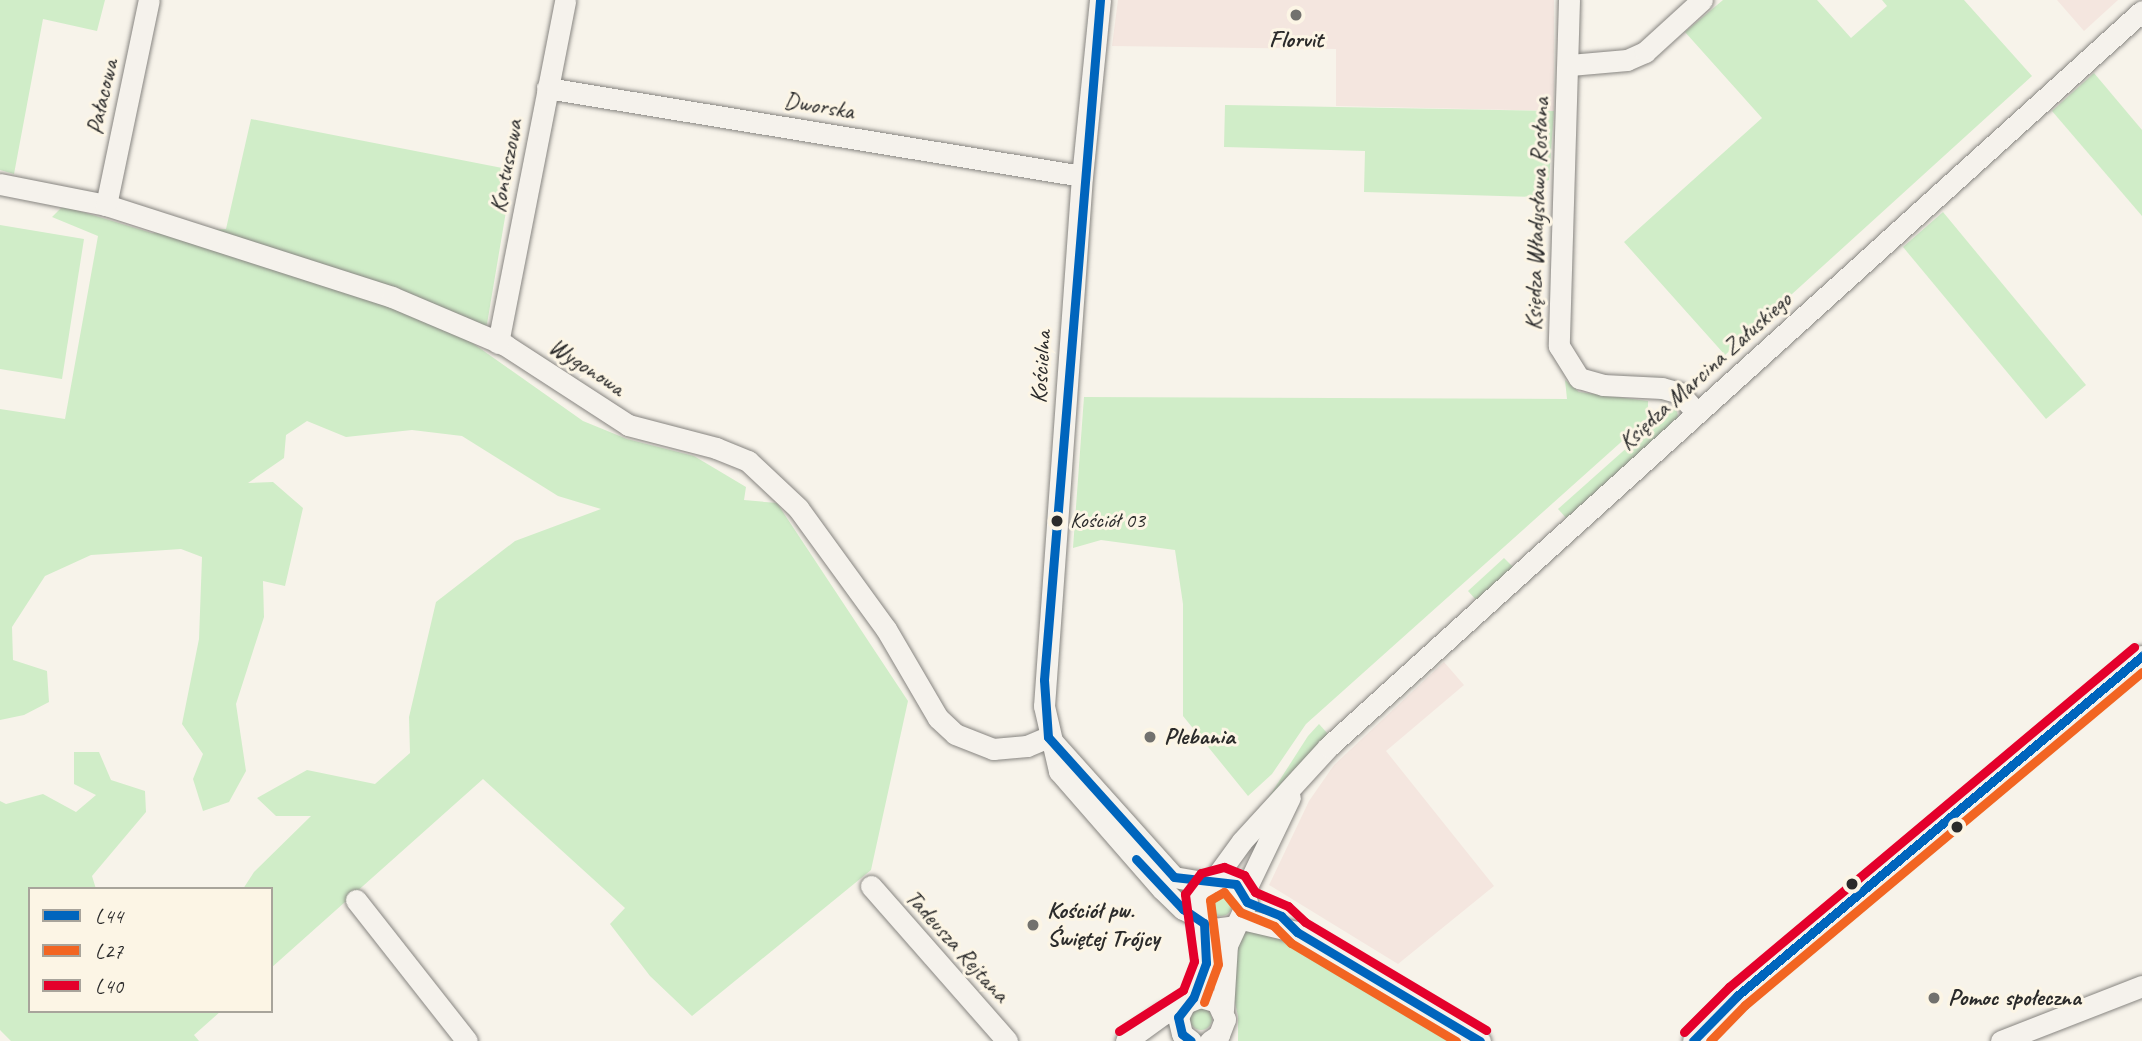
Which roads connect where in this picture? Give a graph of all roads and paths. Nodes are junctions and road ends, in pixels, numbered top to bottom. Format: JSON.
{"nodes":[{"id":1,"x":149,"y":0,"type":"edge"},
{"id":2,"x":565,"y":0,"type":"edge"},
{"id":3,"x":1100,"y":0,"type":"edge"},
{"id":4,"x":1569,"y":0,"type":"edge"},
{"id":5,"x":1702,"y":0,"type":"edge"},
{"id":6,"x":2142,"y":10,"type":"edge"},
{"id":7,"x":1570,"y":65,"type":"junction"},
{"id":8,"x":547,"y":88,"type":"junction"},
{"id":9,"x":1082,"y":176,"type":"junction"},
{"id":10,"x":0,"y":184,"type":"edge"},
{"id":11,"x":106,"y":205,"type":"junction"},
{"id":12,"x":498,"y":343,"type":"junction"},
{"id":13,"x":1697,"y":413,"type":"junction"},
{"id":14,"x":2142,"y":656,"type":"edge"},
{"id":15,"x":1048,"y":737,"type":"junction"},
{"id":16,"x":1303,"y":772,"type":"junction"},
{"id":17,"x":1210,"y":882,"type":"junction"},
{"id":18,"x":871,"y":886,"type":"dead end"},
{"id":19,"x":356,"y":900,"type":"dead end"},
{"id":20,"x":1242,"y":910,"type":"junction"},
{"id":21,"x":1202,"y":920,"type":"junction"},
{"id":22,"x":2142,"y":986,"type":"edge"},
{"id":23,"x":1187,"y":1003,"type":"junction"},
{"id":24,"x":1222,"y":1029,"type":"edge"},
{"id":25,"x":1185,"y":1040,"type":"edge"},
{"id":26,"x":467,"y":1041,"type":"edge"},
{"id":27,"x":1007,"y":1041,"type":"edge"},
{"id":28,"x":1126,"y":1041,"type":"edge"},
{"id":29,"x":1480,"y":1041,"type":"edge"},
{"id":30,"x":1693,"y":1041,"type":"edge"},
{"id":31,"x":2001,"y":1041,"type":"edge"}],
"edges":[{"from":1,"to":11,"type":"street","name":"Pałacowa"},
{"from":2,"to":8,"type":"street","name":"Kontuszowa"},
{"from":3,"to":9,"type":"street","name":"Kościelna"},
{"from":4,"to":7,"type":"street","name":"Księdza Władysława Rosłana"},
{"from":5,"to":7,"type":"street"},
{"from":6,"to":13,"type":"street","name":"Księdza Marcina Załuskiego"},
{"from":7,"to":13,"type":"street","name":"Księdza Władysława Rosłana"},
{"from":8,"to":9,"type":"street","name":"Dworska"},
{"from":8,"to":12,"type":"street","name":"Kontuszowa"},
{"from":9,"to":15,"type":"street","name":"Kościelna"},
{"from":10,"to":11,"type":"street","name":"Wygonowa"},
{"from":11,"to":12,"type":"street","name":"Wygonowa"},
{"from":12,"to":15,"type":"street","name":"Wygonowa"},
{"from":13,"to":16,"type":"street","name":"Księdza Marcina Załuskiego"},
{"from":14,"to":30,"type":"street"},
{"from":15,"to":17,"type":"street"},
{"from":15,"to":21,"type":"street","name":"Kościelna"},
{"from":16,"to":17,"type":"street","name":"Księdza Marcina Załuskiego"},
{"from":16,"to":20,"type":"street","name":"Księdza Marcina Załuskiego"},
{"from":17,"to":20,"type":"street"},
{"from":17,"to":21,"type":"street"},
{"from":18,"to":27,"type":"street","name":"Tadeusza Rejtana"},
{"from":19,"to":26,"type":"street"},
{"from":20,"to":21,"type":"street"},
{"from":20,"to":24,"type":"street","name":"Księdza Marcina Załuskiego"},
{"from":20,"to":29,"type":"street"},
{"from":21,"to":23,"type":"street"},
{"from":22,"to":31,"type":"street"},
{"from":23,"to":24,"type":"street"},
{"from":23,"to":25,"type":"street"},
{"from":23,"to":28,"type":"street"}]}
